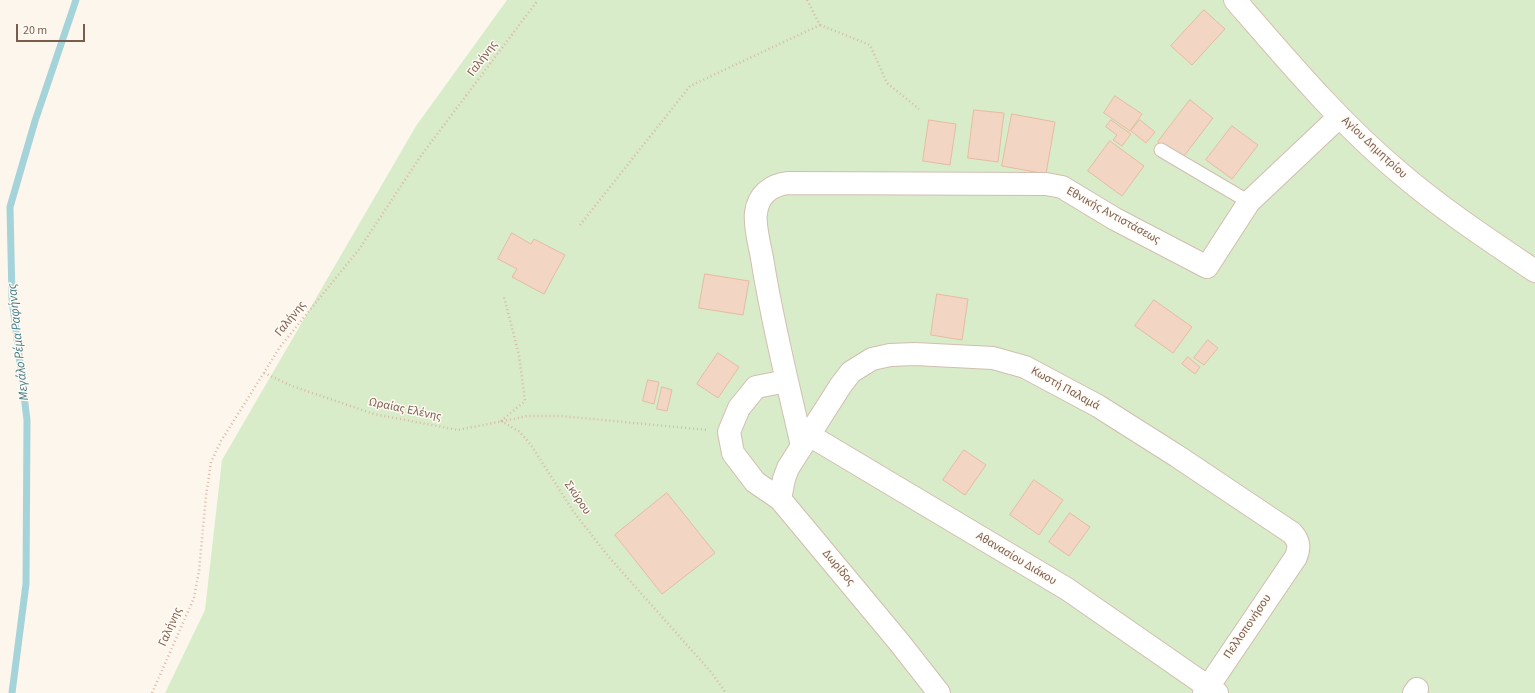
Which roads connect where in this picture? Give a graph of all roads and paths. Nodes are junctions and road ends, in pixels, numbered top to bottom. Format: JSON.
{"nodes":[{"id":1,"x":538,"y":0,"type":"edge"},
{"id":2,"x":807,"y":0,"type":"edge"},
{"id":3,"x":1235,"y":0,"type":"edge"},
{"id":4,"x":820,"y":25,"type":"junction"},
{"id":5,"x":919,"y":109,"type":"dead end"},
{"id":6,"x":1339,"y":117,"type":"junction"},
{"id":7,"x":1161,"y":150,"type":"dead end"},
{"id":8,"x":1249,"y":202,"type":"junction"},
{"id":9,"x":580,"y":225,"type":"dead end"},
{"id":10,"x":1535,"y":271,"type":"edge"},
{"id":11,"x":504,"y":297,"type":"dead end"},
{"id":12,"x":264,"y":373,"type":"junction"},
{"id":13,"x":787,"y":381,"type":"junction"},
{"id":14,"x":501,"y":421,"type":"junction"},
{"id":15,"x":729,"y":432,"type":"junction"},
{"id":16,"x":805,"y":441,"type":"junction"},
{"id":17,"x":780,"y":499,"type":"junction"},
{"id":18,"x":1293,"y":562,"type":"joint"},
{"id":19,"x":1209,"y":691,"type":"edge"},
{"id":20,"x":152,"y":693,"type":"edge"},
{"id":21,"x":726,"y":693,"type":"edge"},
{"id":22,"x":939,"y":693,"type":"edge"}],
"edges":[{"from":1,"to":12,"type":"path","name":"Γαλήνης"},
{"from":2,"to":4,"type":"path"},
{"from":3,"to":6,"type":"street","name":"Αγίου Δημητρίου"},
{"from":4,"to":5,"type":"path"},
{"from":4,"to":9,"type":"path"},
{"from":6,"to":8,"type":"street","name":"Εθνικής Αντιστάσεως"},
{"from":6,"to":10,"type":"street","name":"Αγίου Δημητρίου"},
{"from":7,"to":8,"type":"lane"},
{"from":8,"to":13,"type":"street","name":"Εθνικής Αντιστάσεως"},
{"from":11,"to":14,"type":"path"},
{"from":12,"to":14,"type":"path","name":"Ωραίας Ελένης"},
{"from":12,"to":20,"type":"path","name":"Γαλήνης"},
{"from":13,"to":15,"type":"street"},
{"from":13,"to":16,"type":"street"},
{"from":14,"to":15,"type":"path","name":"Ωραίας Ελένης"},
{"from":14,"to":21,"type":"path","name":"Σκύρου"},
{"from":15,"to":17,"type":"street","name":"Δωρίδος"},
{"from":16,"to":17,"type":"street"},
{"from":16,"to":18,"type":"street","name":"Κωστή Παλαμά"},
{"from":16,"to":19,"type":"street","name":"Αθανασίου Διάκου"},
{"from":17,"to":22,"type":"street","name":"Δωρίδος"},
{"from":18,"to":19,"type":"street","name":"Πελλοπονήσου"}]}
